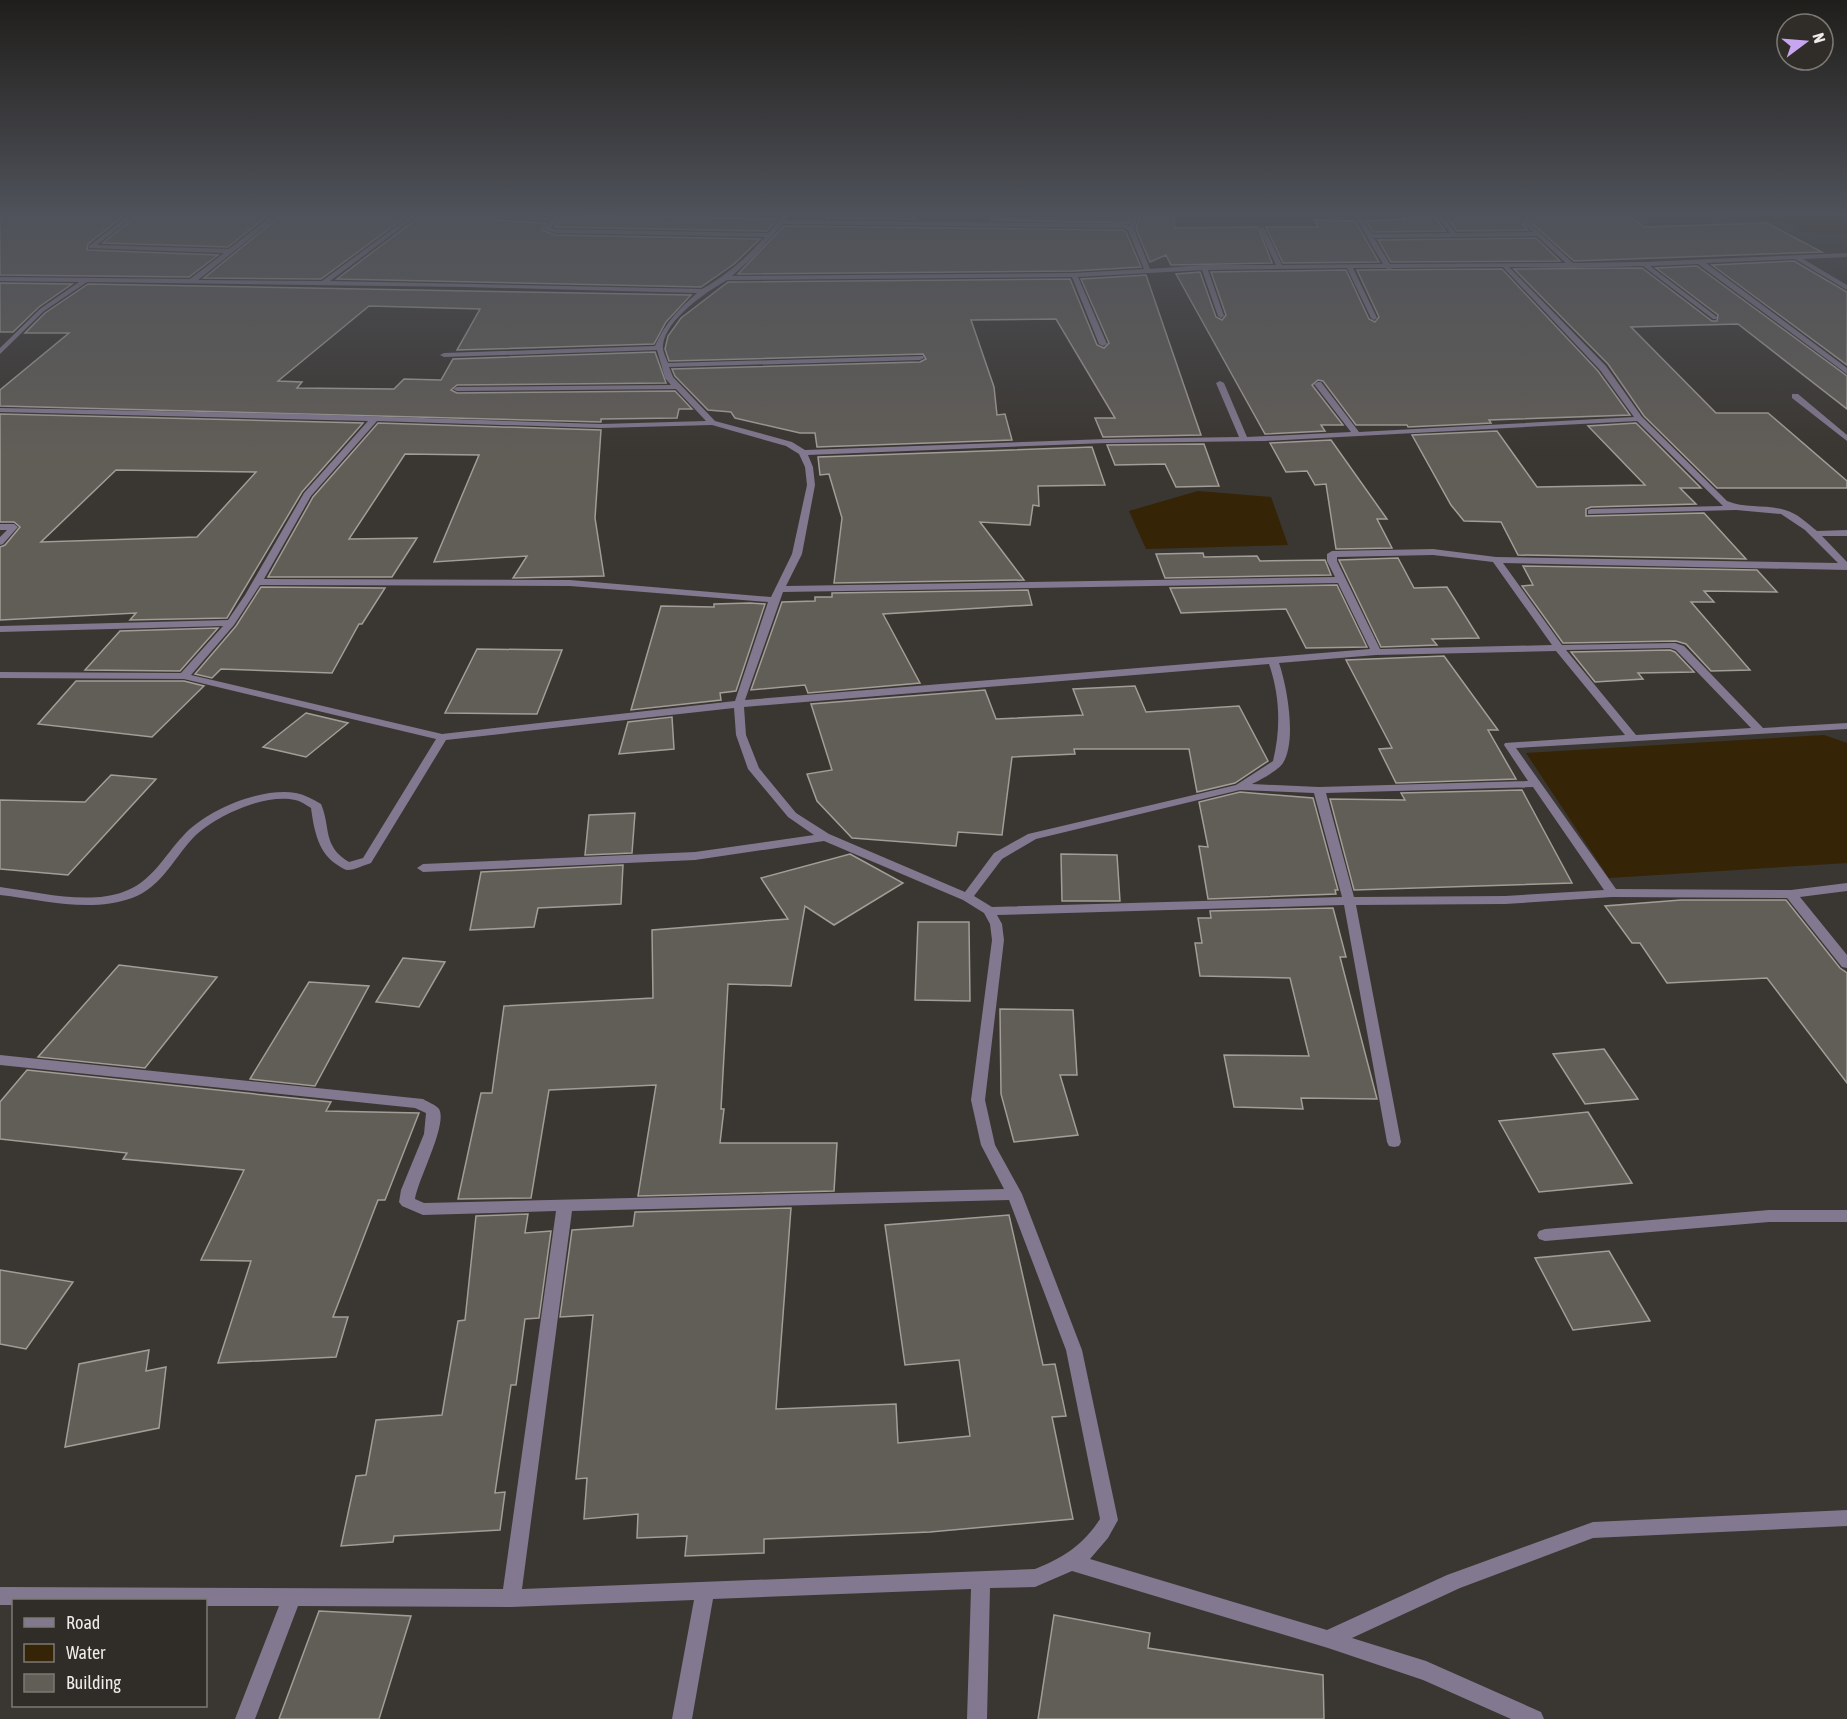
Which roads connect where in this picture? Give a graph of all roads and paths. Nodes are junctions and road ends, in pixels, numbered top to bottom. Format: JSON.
{"nodes":[{"id":1,"x":67,"y":293,"type":"edge"},
{"id":2,"x":701,"y":293,"type":"edge"},
{"id":3,"x":1082,"y":293,"type":"edge"},
{"id":4,"x":1213,"y":293,"type":"edge"},
{"id":5,"x":1362,"y":293,"type":"edge"},
{"id":6,"x":1531,"y":293,"type":"edge"},
{"id":7,"x":1682,"y":293,"type":"edge"},
{"id":8,"x":1742,"y":293,"type":"edge"},
{"id":9,"x":1221,"y":316,"type":"dead end"},
{"id":10,"x":1374,"y":318,"type":"dead end"},
{"id":11,"x":1715,"y":318,"type":"dead end"},
{"id":12,"x":1103,"y":344,"type":"dead end"},
{"id":13,"x":660,"y":348,"type":"junction"},
{"id":14,"x":0,"y":352,"type":"edge"},
{"id":15,"x":444,"y":355,"type":"dead end"},
{"id":16,"x":920,"y":358,"type":"dead end"},
{"id":17,"x":665,"y":365,"type":"junction"},
{"id":18,"x":1847,"y":372,"type":"edge"},
{"id":19,"x":1220,"y":383,"type":"dead end"},
{"id":20,"x":1318,"y":384,"type":"dead end"},
{"id":21,"x":678,"y":387,"type":"junction"},
{"id":22,"x":457,"y":389,"type":"dead end"},
{"id":23,"x":1795,"y":396,"type":"dead end"},
{"id":24,"x":0,"y":410,"type":"edge"},
{"id":25,"x":374,"y":419,"type":"junction"},
{"id":26,"x":1639,"y":419,"type":"junction"},
{"id":27,"x":712,"y":423,"type":"junction"},
{"id":28,"x":1357,"y":434,"type":"junction"},
{"id":29,"x":1245,"y":439,"type":"junction"},
{"id":30,"x":1847,"y":440,"type":"edge"},
{"id":31,"x":803,"y":453,"type":"junction"},
{"id":32,"x":1738,"y":508,"type":"junction"},
{"id":33,"x":1591,"y":512,"type":"dead end"},
{"id":34,"x":0,"y":527,"type":"edge"},
{"id":35,"x":1847,"y":533,"type":"edge"},
{"id":36,"x":1813,"y":534,"type":"junction"},
{"id":37,"x":0,"y":542,"type":"edge"},
{"id":38,"x":1496,"y":560,"type":"junction"},
{"id":39,"x":1846,"y":566,"type":"edge"},
{"id":40,"x":1341,"y":580,"type":"junction"},
{"id":41,"x":258,"y":582,"type":"junction"},
{"id":42,"x":781,"y":589,"type":"junction"},
{"id":43,"x":774,"y":600,"type":"junction"},
{"id":44,"x":231,"y":623,"type":"junction"},
{"id":45,"x":0,"y":629,"type":"edge"},
{"id":46,"x":1560,"y":649,"type":"junction"},
{"id":47,"x":1376,"y":652,"type":"junction"},
{"id":48,"x":1273,"y":661,"type":"junction"},
{"id":49,"x":0,"y":675,"type":"edge"},
{"id":50,"x":184,"y":676,"type":"junction"},
{"id":51,"x":739,"y":704,"type":"junction"},
{"id":52,"x":1847,"y":726,"type":"edge"},
{"id":53,"x":1759,"y":730,"type":"junction"},
{"id":54,"x":442,"y":737,"type":"junction"},
{"id":55,"x":1632,"y":737,"type":"junction"},
{"id":56,"x":1535,"y":784,"type":"junction"},
{"id":57,"x":1240,"y":787,"type":"junction"},
{"id":58,"x":1319,"y":790,"type":"junction"},
{"id":59,"x":825,"y":837,"type":"junction"},
{"id":60,"x":423,"y":868,"type":"dead end"},
{"id":61,"x":1847,"y":887,"type":"edge"},
{"id":62,"x":0,"y":891,"type":"edge"},
{"id":63,"x":1612,"y":893,"type":"junction"},
{"id":64,"x":1791,"y":894,"type":"junction"},
{"id":65,"x":967,"y":897,"type":"junction"},
{"id":66,"x":1349,"y":901,"type":"junction"},
{"id":67,"x":989,"y":911,"type":"junction"},
{"id":68,"x":1847,"y":964,"type":"edge"},
{"id":69,"x":0,"y":1060,"type":"edge"},
{"id":70,"x":1394,"y":1142,"type":"dead end"},
{"id":71,"x":1014,"y":1194,"type":"junction"},
{"id":72,"x":565,"y":1204,"type":"junction"},
{"id":73,"x":1847,"y":1216,"type":"edge"},
{"id":74,"x":1545,"y":1236,"type":"dead end"},
{"id":75,"x":1847,"y":1518,"type":"edge"},
{"id":76,"x":1074,"y":1563,"type":"junction"},
{"id":77,"x":981,"y":1580,"type":"junction"},
{"id":78,"x":705,"y":1591,"type":"junction"},
{"id":79,"x":0,"y":1596,"type":"edge"},
{"id":80,"x":292,"y":1597,"type":"junction"},
{"id":81,"x":511,"y":1598,"type":"junction"},
{"id":82,"x":1328,"y":1639,"type":"junction"},
{"id":83,"x":244,"y":1719,"type":"edge"},
{"id":84,"x":682,"y":1719,"type":"edge"},
{"id":85,"x":977,"y":1719,"type":"edge"},
{"id":86,"x":1534,"y":1719,"type":"edge"}],
"edges":[{"from":1,"to":14,"type":"street"},
{"from":2,"to":13,"type":"street"},
{"from":3,"to":12,"type":"street"},
{"from":4,"to":9,"type":"street"},
{"from":5,"to":10,"type":"street"},
{"from":6,"to":26,"type":"street"},
{"from":7,"to":11,"type":"street"},
{"from":8,"to":18,"type":"street"},
{"from":13,"to":15,"type":"street"},
{"from":13,"to":17,"type":"street"},
{"from":16,"to":17,"type":"street"},
{"from":17,"to":21,"type":"street"},
{"from":19,"to":29,"type":"street"},
{"from":20,"to":28,"type":"street"},
{"from":21,"to":22,"type":"street"},
{"from":21,"to":27,"type":"street"},
{"from":23,"to":30,"type":"street"},
{"from":24,"to":25,"type":"street"},
{"from":25,"to":27,"type":"street"},
{"from":25,"to":41,"type":"street"},
{"from":26,"to":28,"type":"street"},
{"from":26,"to":32,"type":"street"},
{"from":27,"to":31,"type":"street"},
{"from":28,"to":29,"type":"street"},
{"from":29,"to":31,"type":"street"},
{"from":31,"to":42,"type":"street"},
{"from":32,"to":33,"type":"street"},
{"from":32,"to":36,"type":"street"},
{"from":34,"to":37,"type":"street"},
{"from":35,"to":36,"type":"street"},
{"from":36,"to":39,"type":"street"},
{"from":38,"to":39,"type":"street"},
{"from":38,"to":40,"type":"street"},
{"from":38,"to":46,"type":"street"},
{"from":40,"to":42,"type":"street"},
{"from":40,"to":47,"type":"street"},
{"from":41,"to":43,"type":"street"},
{"from":41,"to":44,"type":"street"},
{"from":42,"to":43,"type":"street"},
{"from":43,"to":51,"type":"street"},
{"from":44,"to":45,"type":"street"},
{"from":44,"to":50,"type":"street"},
{"from":46,"to":47,"type":"street"},
{"from":46,"to":53,"type":"street"},
{"from":46,"to":55,"type":"street"},
{"from":47,"to":48,"type":"street"},
{"from":48,"to":51,"type":"street"},
{"from":48,"to":57,"type":"street"},
{"from":49,"to":50,"type":"street"},
{"from":50,"to":54,"type":"street"},
{"from":51,"to":54,"type":"street"},
{"from":51,"to":59,"type":"street"},
{"from":52,"to":53,"type":"street"},
{"from":53,"to":55,"type":"street"},
{"from":54,"to":62,"type":"street"},
{"from":55,"to":56,"type":"street"},
{"from":56,"to":58,"type":"street"},
{"from":56,"to":63,"type":"street"},
{"from":57,"to":58,"type":"street"},
{"from":57,"to":65,"type":"street"},
{"from":58,"to":66,"type":"street"},
{"from":59,"to":60,"type":"street"},
{"from":59,"to":65,"type":"street"},
{"from":61,"to":64,"type":"street"},
{"from":63,"to":64,"type":"street"},
{"from":63,"to":66,"type":"street"},
{"from":64,"to":68,"type":"street"},
{"from":65,"to":67,"type":"street"},
{"from":66,"to":67,"type":"street"},
{"from":66,"to":70,"type":"street"},
{"from":67,"to":71,"type":"street"},
{"from":69,"to":72,"type":"street"},
{"from":71,"to":72,"type":"street"},
{"from":71,"to":76,"type":"street"},
{"from":72,"to":81,"type":"street"},
{"from":73,"to":74,"type":"street"},
{"from":75,"to":82,"type":"street"},
{"from":76,"to":77,"type":"street"},
{"from":76,"to":82,"type":"street"},
{"from":77,"to":78,"type":"street"},
{"from":77,"to":85,"type":"street"},
{"from":78,"to":81,"type":"street"},
{"from":78,"to":84,"type":"street"},
{"from":79,"to":80,"type":"street"},
{"from":80,"to":81,"type":"street"},
{"from":80,"to":83,"type":"street"},
{"from":82,"to":86,"type":"street"}]}
